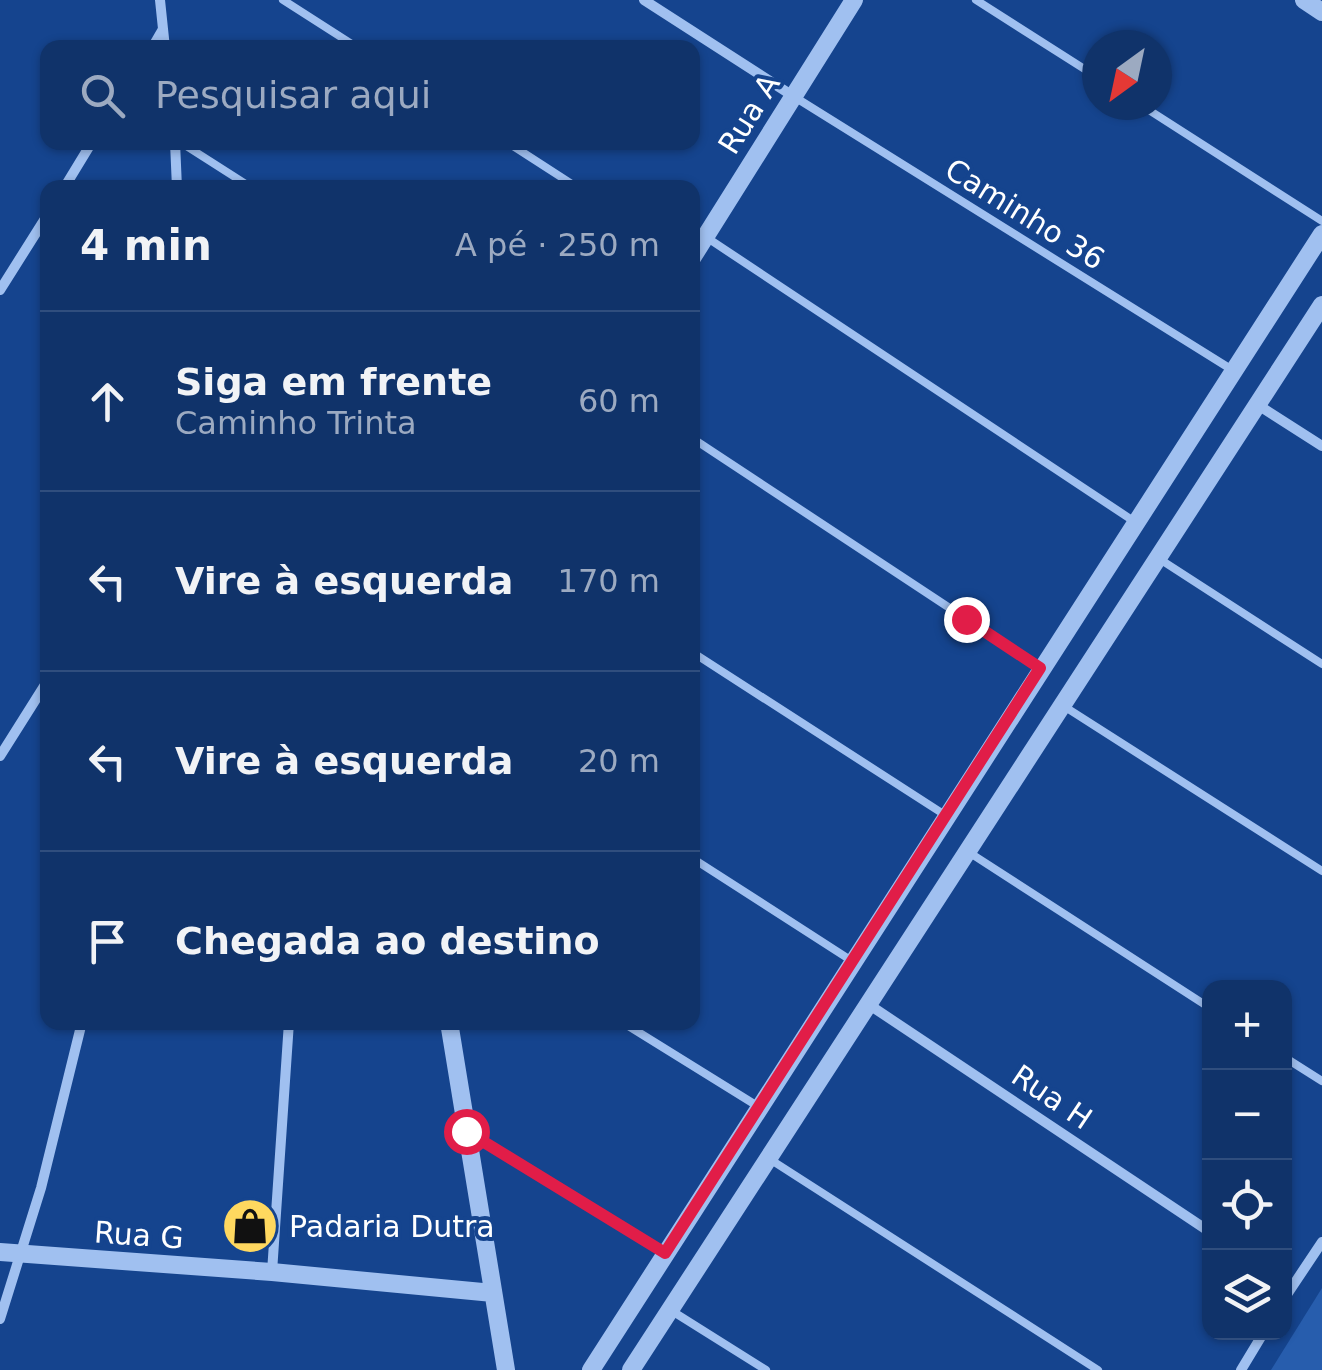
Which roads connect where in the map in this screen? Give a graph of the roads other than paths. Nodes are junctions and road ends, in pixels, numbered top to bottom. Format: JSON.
{"nodes":[{"id":1,"x":160,"y":0,"type":"edge"},
{"id":2,"x":283,"y":0,"type":"edge"},
{"id":3,"x":644,"y":0,"type":"edge"},
{"id":4,"x":854,"y":0,"type":"edge"},
{"id":5,"x":976,"y":0,"type":"edge"},
{"id":6,"x":1304,"y":0,"type":"edge"},
{"id":7,"x":1322,"y":12,"type":"edge"},
{"id":8,"x":163,"y":29,"type":"junction"},
{"id":9,"x":157,"y":40,"type":"edge"},
{"id":10,"x":164,"y":40,"type":"edge"},
{"id":11,"x":346,"y":40,"type":"edge"},
{"id":12,"x":1082,"y":67,"type":"edge"},
{"id":13,"x":793,"y":96,"type":"junction"},
{"id":14,"x":1164,"y":120,"type":"edge"},
{"id":15,"x":87,"y":150,"type":"edge"},
{"id":16,"x":178,"y":150,"type":"edge"},
{"id":17,"x":191,"y":150,"type":"edge"},
{"id":18,"x":520,"y":150,"type":"edge"},
{"id":19,"x":69,"y":180,"type":"edge"},
{"id":20,"x":178,"y":180,"type":"edge"},
{"id":21,"x":239,"y":180,"type":"edge"},
{"id":22,"x":566,"y":180,"type":"edge"},
{"id":23,"x":1322,"y":221,"type":"edge"},
{"id":24,"x":40,"y":227,"type":"edge"},
{"id":25,"x":1322,"y":234,"type":"edge"},
{"id":26,"x":706,"y":236,"type":"junction"},
{"id":27,"x":700,"y":245,"type":"edge"},
{"id":28,"x":0,"y":290,"type":"edge"},
{"id":29,"x":1322,"y":305,"type":"edge"},
{"id":30,"x":1234,"y":371,"type":"junction"},
{"id":31,"x":1258,"y":405,"type":"junction"},
{"id":32,"x":700,"y":443,"type":"edge"},
{"id":33,"x":1322,"y":446,"type":"edge"},
{"id":34,"x":1136,"y":523,"type":"junction"},
{"id":35,"x":1158,"y":558,"type":"junction"},
{"id":36,"x":700,"y":657,"type":"edge"},
{"id":37,"x":1322,"y":664,"type":"edge"},
{"id":38,"x":1040,"y":668,"type":"junction"},
{"id":39,"x":40,"y":693,"type":"edge"},
{"id":40,"x":1062,"y":705,"type":"junction"},
{"id":41,"x":0,"y":756,"type":"edge"},
{"id":42,"x":987,"y":756,"type":"junction"},
{"id":43,"x":1016,"y":776,"type":"junction"},
{"id":44,"x":946,"y":815,"type":"junction"},
{"id":45,"x":967,"y":850,"type":"junction"},
{"id":46,"x":700,"y":863,"type":"edge"},
{"id":47,"x":1322,"y":871,"type":"edge"},
{"id":48,"x":852,"y":960,"type":"junction"},
{"id":49,"x":1202,"y":1003,"type":"edge"},
{"id":50,"x":868,"y":1004,"type":"junction"},
{"id":51,"x":80,"y":1030,"type":"edge"},
{"id":52,"x":288,"y":1030,"type":"edge"},
{"id":53,"x":449,"y":1030,"type":"edge"},
{"id":54,"x":635,"y":1030,"type":"edge"},
{"id":55,"x":1292,"y":1062,"type":"edge"},
{"id":56,"x":1322,"y":1082,"type":"edge"},
{"id":57,"x":758,"y":1107,"type":"junction"},
{"id":58,"x":466,"y":1131,"type":"junction"},
{"id":59,"x":768,"y":1158,"type":"junction"},
{"id":60,"x":1202,"y":1227,"type":"edge"},
{"id":61,"x":1322,"y":1242,"type":"edge"},
{"id":62,"x":0,"y":1252,"type":"edge"},
{"id":63,"x":665,"y":1253,"type":"junction"},
{"id":64,"x":21,"y":1254,"type":"junction"},
{"id":65,"x":272,"y":1272,"type":"junction"},
{"id":66,"x":1292,"y":1279,"type":"edge"},
{"id":67,"x":493,"y":1293,"type":"junction"},
{"id":68,"x":670,"y":1310,"type":"junction"},
{"id":69,"x":0,"y":1319,"type":"edge"},
{"id":70,"x":1259,"y":1340,"type":"edge"},
{"id":71,"x":506,"y":1370,"type":"edge"},
{"id":72,"x":592,"y":1370,"type":"edge"},
{"id":73,"x":631,"y":1370,"type":"edge"},
{"id":74,"x":766,"y":1370,"type":"edge"},
{"id":75,"x":1098,"y":1370,"type":"edge"},
{"id":76,"x":1240,"y":1370,"type":"edge"}],
"edges":[{"from":1,"to":8,"type":"street"},
{"from":2,"to":11,"type":"lane"},
{"from":3,"to":13,"type":"street"},
{"from":4,"to":13,"type":"street","name":"Rua A"},
{"from":5,"to":12,"type":"lane"},
{"from":6,"to":7,"type":"street"},
{"from":8,"to":9,"type":"street"},
{"from":8,"to":10,"type":"street"},
{"from":13,"to":26,"type":"street","name":"Rua A"},
{"from":13,"to":30,"type":"lane","name":"Caminho 36"},
{"from":14,"to":23,"type":"lane"},
{"from":15,"to":19,"type":"street"},
{"from":16,"to":20,"type":"street"},
{"from":17,"to":21,"type":"lane"},
{"from":18,"to":22,"type":"lane"},
{"from":24,"to":28,"type":"street"},
{"from":25,"to":30,"type":"street"},
{"from":26,"to":27,"type":"street","name":"Rua A"},
{"from":26,"to":34,"type":"lane"},
{"from":29,"to":31,"type":"street"},
{"from":30,"to":34,"type":"street"},
{"from":31,"to":33,"type":"street"},
{"from":31,"to":35,"type":"street"},
{"from":32,"to":38,"type":"lane"},
{"from":34,"to":38,"type":"street"},
{"from":35,"to":37,"type":"lane"},
{"from":35,"to":40,"type":"street"},
{"from":36,"to":44,"type":"lane"},
{"from":38,"to":42,"type":"street"},
{"from":39,"to":41,"type":"street"},
{"from":40,"to":43,"type":"street"},
{"from":40,"to":47,"type":"lane"},
{"from":42,"to":43,"type":"street"},
{"from":42,"to":44,"type":"street"},
{"from":43,"to":45,"type":"street"},
{"from":44,"to":48,"type":"street"},
{"from":45,"to":49,"type":"lane"},
{"from":45,"to":50,"type":"street"},
{"from":46,"to":48,"type":"lane"},
{"from":48,"to":57,"type":"street"},
{"from":50,"to":59,"type":"street"},
{"from":50,"to":60,"type":"street","name":"Rua H"},
{"from":51,"to":64,"type":"street"},
{"from":52,"to":65,"type":"street"},
{"from":53,"to":58,"type":"street"},
{"from":54,"to":57,"type":"lane"},
{"from":55,"to":56,"type":"lane"},
{"from":57,"to":63,"type":"street"},
{"from":58,"to":63,"type":"lane"},
{"from":58,"to":67,"type":"street"},
{"from":59,"to":68,"type":"street"},
{"from":59,"to":75,"type":"lane"},
{"from":61,"to":66,"type":"street"},
{"from":62,"to":64,"type":"street","name":"Rua G"},
{"from":63,"to":72,"type":"street"},
{"from":64,"to":65,"type":"street","name":"Rua G"},
{"from":64,"to":69,"type":"street"},
{"from":65,"to":67,"type":"street","name":"Rua G"},
{"from":67,"to":71,"type":"street"},
{"from":68,"to":73,"type":"street"},
{"from":68,"to":74,"type":"lane"},
{"from":70,"to":76,"type":"street"}]}
